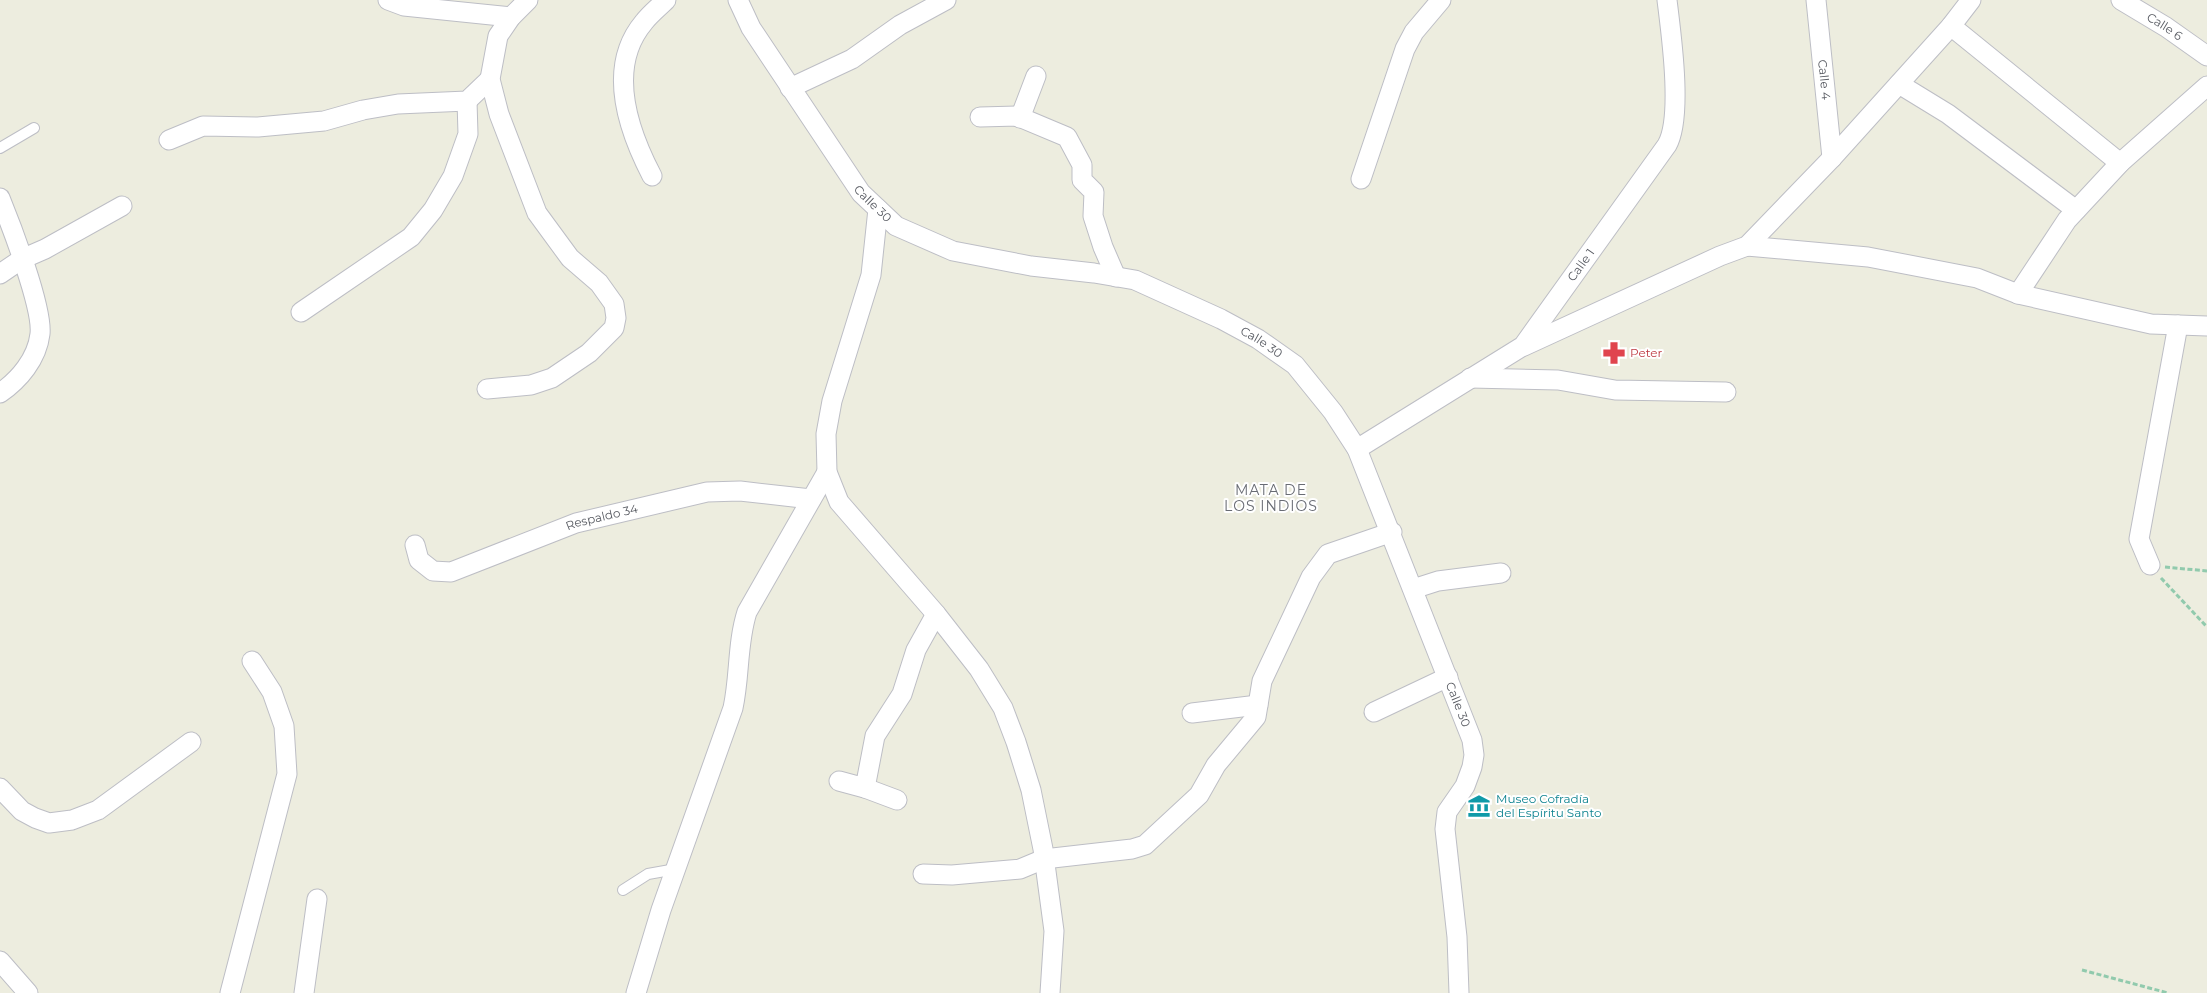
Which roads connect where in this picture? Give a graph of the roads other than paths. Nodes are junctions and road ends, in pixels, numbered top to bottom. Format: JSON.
{"nodes":[{"id":1,"x":388,"y":0,"type":"edge"},
{"id":2,"x":528,"y":0,"type":"edge"},
{"id":3,"x":666,"y":0,"type":"edge"},
{"id":4,"x":738,"y":0,"type":"edge"},
{"id":5,"x":946,"y":0,"type":"edge"},
{"id":6,"x":1441,"y":0,"type":"edge"},
{"id":7,"x":1667,"y":0,"type":"edge"},
{"id":8,"x":1816,"y":0,"type":"edge"},
{"id":9,"x":1971,"y":0,"type":"edge"},
{"id":10,"x":2121,"y":0,"type":"edge"},
{"id":11,"x":510,"y":17,"type":"junction"},
{"id":12,"x":1951,"y":26,"type":"junction"},
{"id":13,"x":2207,"y":56,"type":"edge"},
{"id":14,"x":1036,"y":76,"type":"dead end"},
{"id":15,"x":490,"y":79,"type":"junction"},
{"id":16,"x":1899,"y":84,"type":"junction"},
{"id":17,"x":2207,"y":86,"type":"edge"},
{"id":18,"x":790,"y":88,"type":"junction"},
{"id":19,"x":467,"y":101,"type":"junction"},
{"id":20,"x":980,"y":117,"type":"dead end"},
{"id":21,"x":1020,"y":118,"type":"junction"},
{"id":22,"x":34,"y":128,"type":"dead end"},
{"id":23,"x":170,"y":140,"type":"dead end"},
{"id":24,"x":0,"y":148,"type":"edge"},
{"id":25,"x":1832,"y":158,"type":"junction"},
{"id":26,"x":2120,"y":163,"type":"junction"},
{"id":27,"x":652,"y":176,"type":"dead end"},
{"id":28,"x":1361,"y":179,"type":"dead end"},
{"id":29,"x":0,"y":198,"type":"edge"},
{"id":30,"x":122,"y":206,"type":"dead end"},
{"id":31,"x":878,"y":209,"type":"junction"},
{"id":32,"x":2076,"y":210,"type":"junction"},
{"id":33,"x":1747,"y":246,"type":"junction"},
{"id":34,"x":22,"y":259,"type":"junction"},
{"id":35,"x":0,"y":274,"type":"edge"},
{"id":36,"x":1116,"y":277,"type":"junction"},
{"id":37,"x":2018,"y":294,"type":"junction"},
{"id":38,"x":301,"y":312,"type":"dead end"},
{"id":39,"x":2178,"y":325,"type":"junction"},
{"id":40,"x":2207,"y":326,"type":"edge"},
{"id":41,"x":1523,"y":346,"type":"junction"},
{"id":42,"x":1470,"y":378,"type":"junction"},
{"id":43,"x":487,"y":389,"type":"dead end"},
{"id":44,"x":1726,"y":392,"type":"dead end"},
{"id":45,"x":0,"y":393,"type":"edge"},
{"id":46,"x":1358,"y":449,"type":"junction"},
{"id":47,"x":827,"y":472,"type":"junction"},
{"id":48,"x":811,"y":499,"type":"junction"},
{"id":49,"x":1392,"y":532,"type":"junction"},
{"id":50,"x":415,"y":545,"type":"dead end"},
{"id":51,"x":2150,"y":565,"type":"road end"},
{"id":52,"x":1501,"y":573,"type":"dead end"},
{"id":53,"x":1413,"y":588,"type":"junction"},
{"id":54,"x":936,"y":614,"type":"junction"},
{"id":55,"x":252,"y":661,"type":"dead end"},
{"id":56,"x":1448,"y":677,"type":"junction"},
{"id":57,"x":1258,"y":704,"type":"junction"},
{"id":58,"x":1374,"y":712,"type":"dead end"},
{"id":59,"x":1192,"y":713,"type":"dead end"},
{"id":60,"x":191,"y":742,"type":"dead end"},
{"id":61,"x":839,"y":781,"type":"dead end"},
{"id":62,"x":0,"y":788,"type":"edge"},
{"id":63,"x":864,"y":788,"type":"junction"},
{"id":64,"x":897,"y":800,"type":"dead end"},
{"id":65,"x":1044,"y":859,"type":"junction"},
{"id":66,"x":676,"y":869,"type":"junction"},
{"id":67,"x":923,"y":874,"type":"dead end"},
{"id":68,"x":623,"y":890,"type":"dead end"},
{"id":69,"x":317,"y":899,"type":"dead end"},
{"id":70,"x":0,"y":961,"type":"edge"},
{"id":71,"x":28,"y":993,"type":"edge"},
{"id":72,"x":230,"y":993,"type":"edge"},
{"id":73,"x":304,"y":993,"type":"edge"},
{"id":74,"x":636,"y":993,"type":"edge"},
{"id":75,"x":1050,"y":993,"type":"edge"},
{"id":76,"x":1459,"y":993,"type":"edge"}],
"edges":[{"from":1,"to":11,"type":"street"},
{"from":2,"to":11,"type":"street"},
{"from":3,"to":27,"type":"street"},
{"from":4,"to":18,"type":"street","name":"Calle 30"},
{"from":5,"to":18,"type":"street"},
{"from":6,"to":28,"type":"street"},
{"from":7,"to":41,"type":"street","name":"Calle 1"},
{"from":8,"to":25,"type":"street","name":"Calle 4"},
{"from":9,"to":12,"type":"street"},
{"from":10,"to":13,"type":"street","name":"Calle 6"},
{"from":11,"to":15,"type":"street"},
{"from":12,"to":16,"type":"street"},
{"from":12,"to":26,"type":"street"},
{"from":14,"to":21,"type":"street"},
{"from":15,"to":19,"type":"street"},
{"from":15,"to":43,"type":"street"},
{"from":16,"to":25,"type":"street"},
{"from":16,"to":32,"type":"street"},
{"from":17,"to":26,"type":"street"},
{"from":18,"to":31,"type":"street","name":"Calle 30"},
{"from":19,"to":23,"type":"street"},
{"from":19,"to":38,"type":"street"},
{"from":20,"to":21,"type":"street"},
{"from":21,"to":36,"type":"street"},
{"from":22,"to":24,"type":"lane"},
{"from":25,"to":33,"type":"street"},
{"from":26,"to":32,"type":"street"},
{"from":29,"to":34,"type":"street"},
{"from":30,"to":34,"type":"street"},
{"from":31,"to":36,"type":"street","name":"Calle 30"},
{"from":31,"to":47,"type":"street"},
{"from":32,"to":37,"type":"street"},
{"from":33,"to":37,"type":"street"},
{"from":33,"to":41,"type":"street"},
{"from":34,"to":35,"type":"street"},
{"from":34,"to":45,"type":"street"},
{"from":36,"to":46,"type":"street","name":"Calle 30"},
{"from":37,"to":39,"type":"street"},
{"from":39,"to":40,"type":"street"},
{"from":39,"to":51,"type":"street"},
{"from":41,"to":42,"type":"street","name":"Calle 1"},
{"from":42,"to":44,"type":"street"},
{"from":42,"to":46,"type":"street","name":"Calle 1"},
{"from":46,"to":49,"type":"street","name":"Calle 30"},
{"from":47,"to":48,"type":"street"},
{"from":47,"to":54,"type":"street"},
{"from":48,"to":50,"type":"street","name":"Respaldo 34"},
{"from":48,"to":66,"type":"street"},
{"from":49,"to":53,"type":"street","name":"Calle 30"},
{"from":49,"to":57,"type":"street"},
{"from":52,"to":53,"type":"street"},
{"from":53,"to":56,"type":"street","name":"Calle 30"},
{"from":54,"to":63,"type":"street"},
{"from":54,"to":65,"type":"street"},
{"from":55,"to":72,"type":"street"},
{"from":56,"to":58,"type":"street"},
{"from":56,"to":76,"type":"street","name":"Calle 30"},
{"from":57,"to":59,"type":"street"},
{"from":57,"to":65,"type":"street"},
{"from":60,"to":62,"type":"street"},
{"from":61,"to":63,"type":"street"},
{"from":63,"to":64,"type":"street"},
{"from":65,"to":67,"type":"street"},
{"from":65,"to":75,"type":"street"},
{"from":66,"to":68,"type":"lane"},
{"from":66,"to":74,"type":"street"},
{"from":69,"to":73,"type":"street"},
{"from":70,"to":71,"type":"street"}]}
